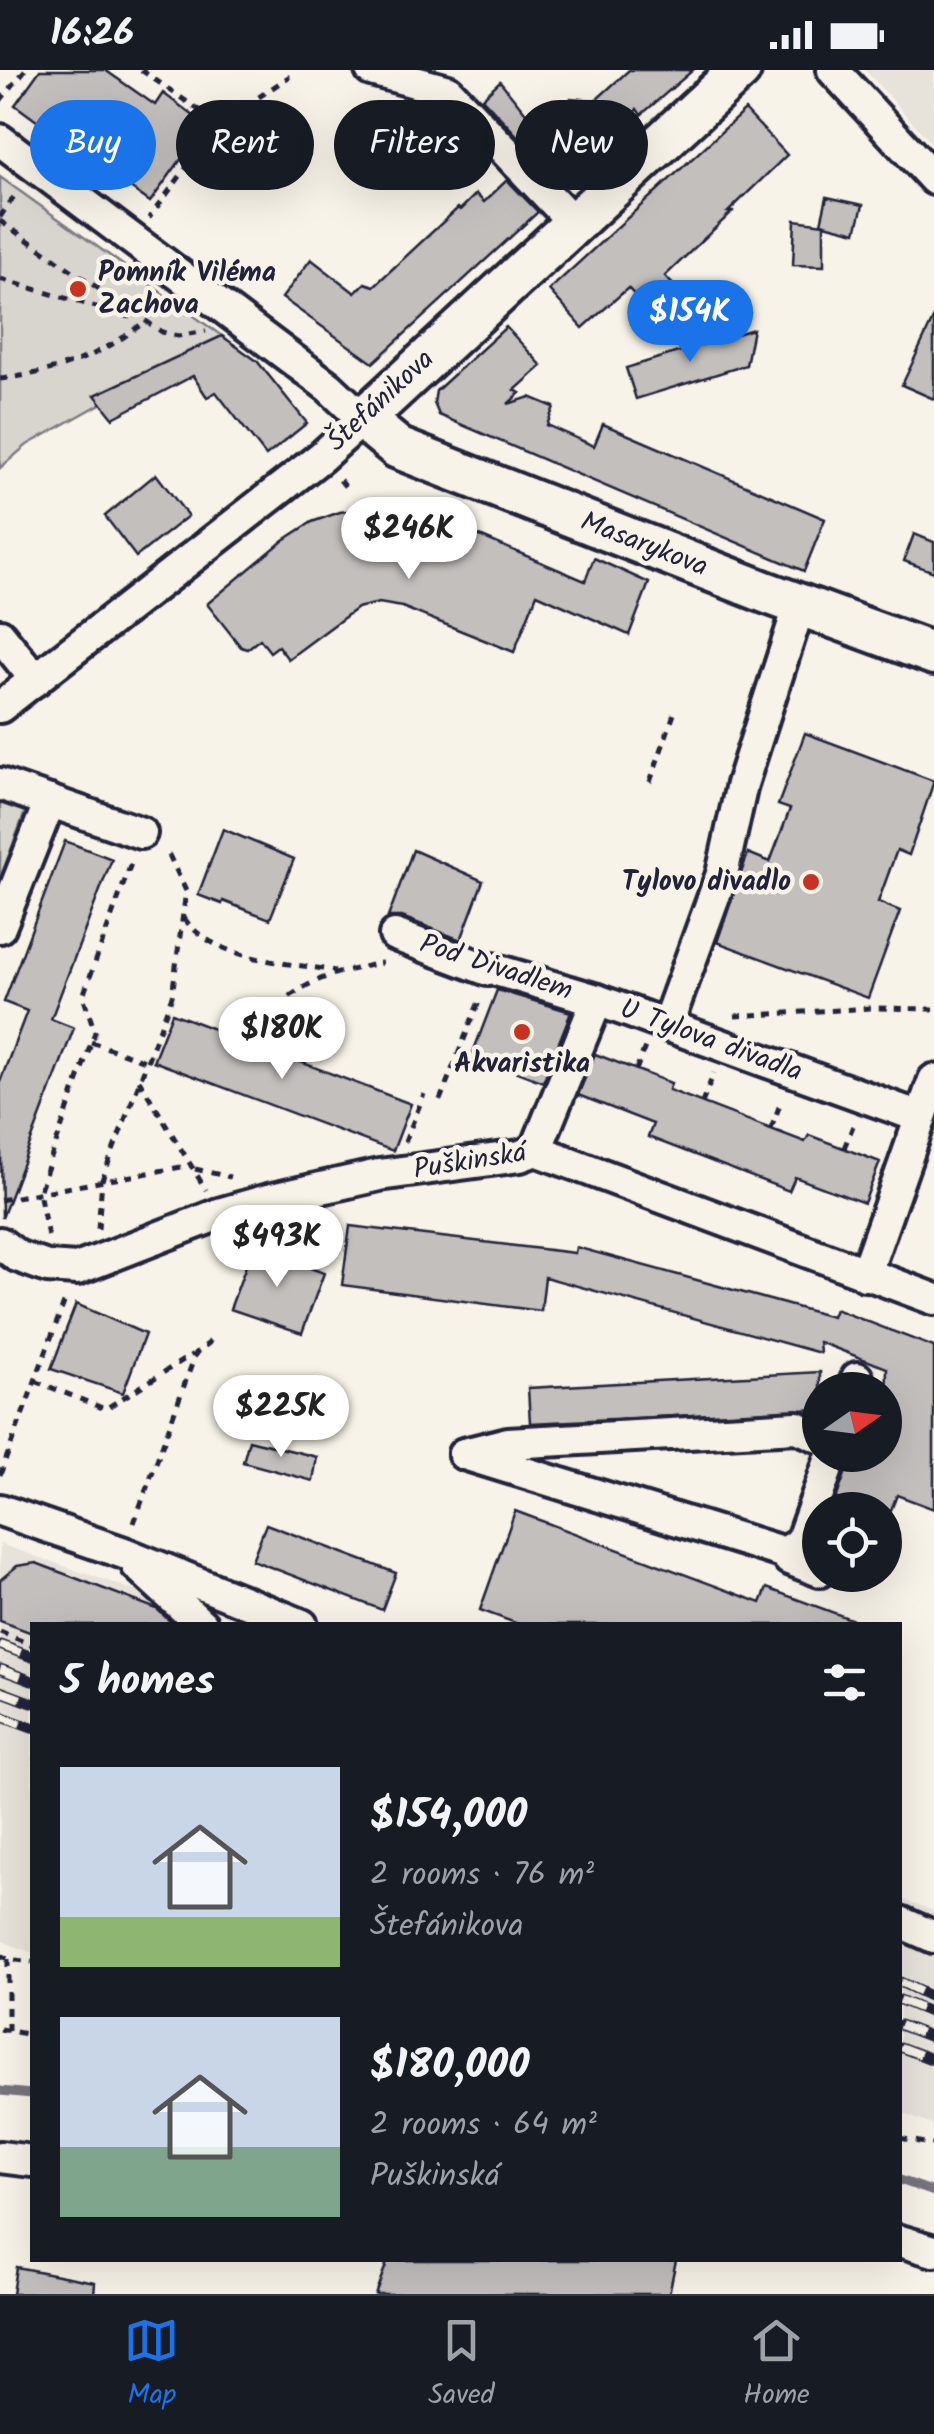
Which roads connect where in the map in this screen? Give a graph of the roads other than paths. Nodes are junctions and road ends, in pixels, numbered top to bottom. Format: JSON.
{"nodes":[{"id":1,"x":371,"y":70,"type":"edge"},
{"id":2,"x":740,"y":70,"type":"edge"},
{"id":3,"x":833,"y":70,"type":"edge"},
{"id":4,"x":0,"y":140,"type":"edge"},
{"id":5,"x":934,"y":180,"type":"edge"},
{"id":6,"x":574,"y":223,"type":"junction"},
{"id":7,"x":362,"y":420,"type":"junction"},
{"id":8,"x":800,"y":604,"type":"junction"},
{"id":9,"x":0,"y":635,"type":"edge"},
{"id":10,"x":934,"y":654,"type":"edge"},
{"id":11,"x":36,"y":680,"type":"junction"},
{"id":12,"x":0,"y":707,"type":"edge"},
{"id":13,"x":0,"y":784,"type":"edge"},
{"id":14,"x":50,"y":801,"type":"junction"},
{"id":15,"x":141,"y":833,"type":"road end"},
{"id":16,"x":0,"y":927,"type":"edge"},
{"id":17,"x":390,"y":949,"type":"road end"},
{"id":18,"x":597,"y":1000,"type":"junction"},
{"id":19,"x":667,"y":1025,"type":"junction"},
{"id":20,"x":934,"y":1080,"type":"edge"},
{"id":21,"x":920,"y":1117,"type":"junction"},
{"id":22,"x":536,"y":1150,"type":"junction"},
{"id":23,"x":0,"y":1243,"type":"edge"},
{"id":24,"x":865,"y":1275,"type":"junction"},
{"id":25,"x":934,"y":1299,"type":"edge"},
{"id":26,"x":802,"y":1429,"type":"edge"},
{"id":27,"x":826,"y":1472,"type":"edge"},
{"id":28,"x":0,"y":1510,"type":"edge"},
{"id":29,"x":124,"y":1553,"type":"junction"},
{"id":30,"x":786,"y":1554,"type":"junction"},
{"id":31,"x":802,"y":1564,"type":"edge"},
{"id":32,"x":199,"y":1622,"type":"edge"},
{"id":33,"x":295,"y":1622,"type":"edge"},
{"id":34,"x":902,"y":1923,"type":"edge"},
{"id":35,"x":934,"y":1936,"type":"edge"},
{"id":36,"x":0,"y":2158,"type":"edge"},
{"id":37,"x":30,"y":2161,"type":"edge"},
{"id":38,"x":902,"y":2242,"type":"edge"},
{"id":39,"x":934,"y":2251,"type":"edge"}],
"edges":[{"from":1,"to":6,"type":"street"},
{"from":2,"to":6,"type":"main road","name":"Štefánikova"},
{"from":3,"to":5,"type":"street"},
{"from":4,"to":7,"type":"street"},
{"from":6,"to":7,"type":"main road","name":"Štefánikova"},
{"from":7,"to":8,"type":"main road","name":"Masarykova"},
{"from":7,"to":11,"type":"street","name":"Štefánikova"},
{"from":8,"to":10,"type":"main road","name":"Masarykova"},
{"from":8,"to":19,"type":"street"},
{"from":9,"to":11,"type":"street"},
{"from":11,"to":12,"type":"street","name":"Štefánikova"},
{"from":13,"to":14,"type":"street"},
{"from":14,"to":15,"type":"street"},
{"from":14,"to":16,"type":"street"},
{"from":17,"to":18,"type":"street","name":"Pod Divadlem"},
{"from":18,"to":19,"type":"street","name":"U Tylova divadla"},
{"from":18,"to":22,"type":"street","name":"U Tylova divadla"},
{"from":19,"to":21,"type":"street","name":"U Tylova divadla"},
{"from":20,"to":21,"type":"street"},
{"from":21,"to":24,"type":"street"},
{"from":22,"to":23,"type":"street","name":"Puškinská"},
{"from":22,"to":24,"type":"street","name":"Puškinská"},
{"from":24,"to":25,"type":"street","name":"Puškinská"},
{"from":26,"to":30,"type":"street"},
{"from":27,"to":30,"type":"street"},
{"from":28,"to":29,"type":"street"},
{"from":29,"to":32,"type":"street"},
{"from":29,"to":33,"type":"street"},
{"from":30,"to":31,"type":"street"},
{"from":34,"to":35,"type":"street"},
{"from":36,"to":37,"type":"street"},
{"from":38,"to":39,"type":"street"}]}
